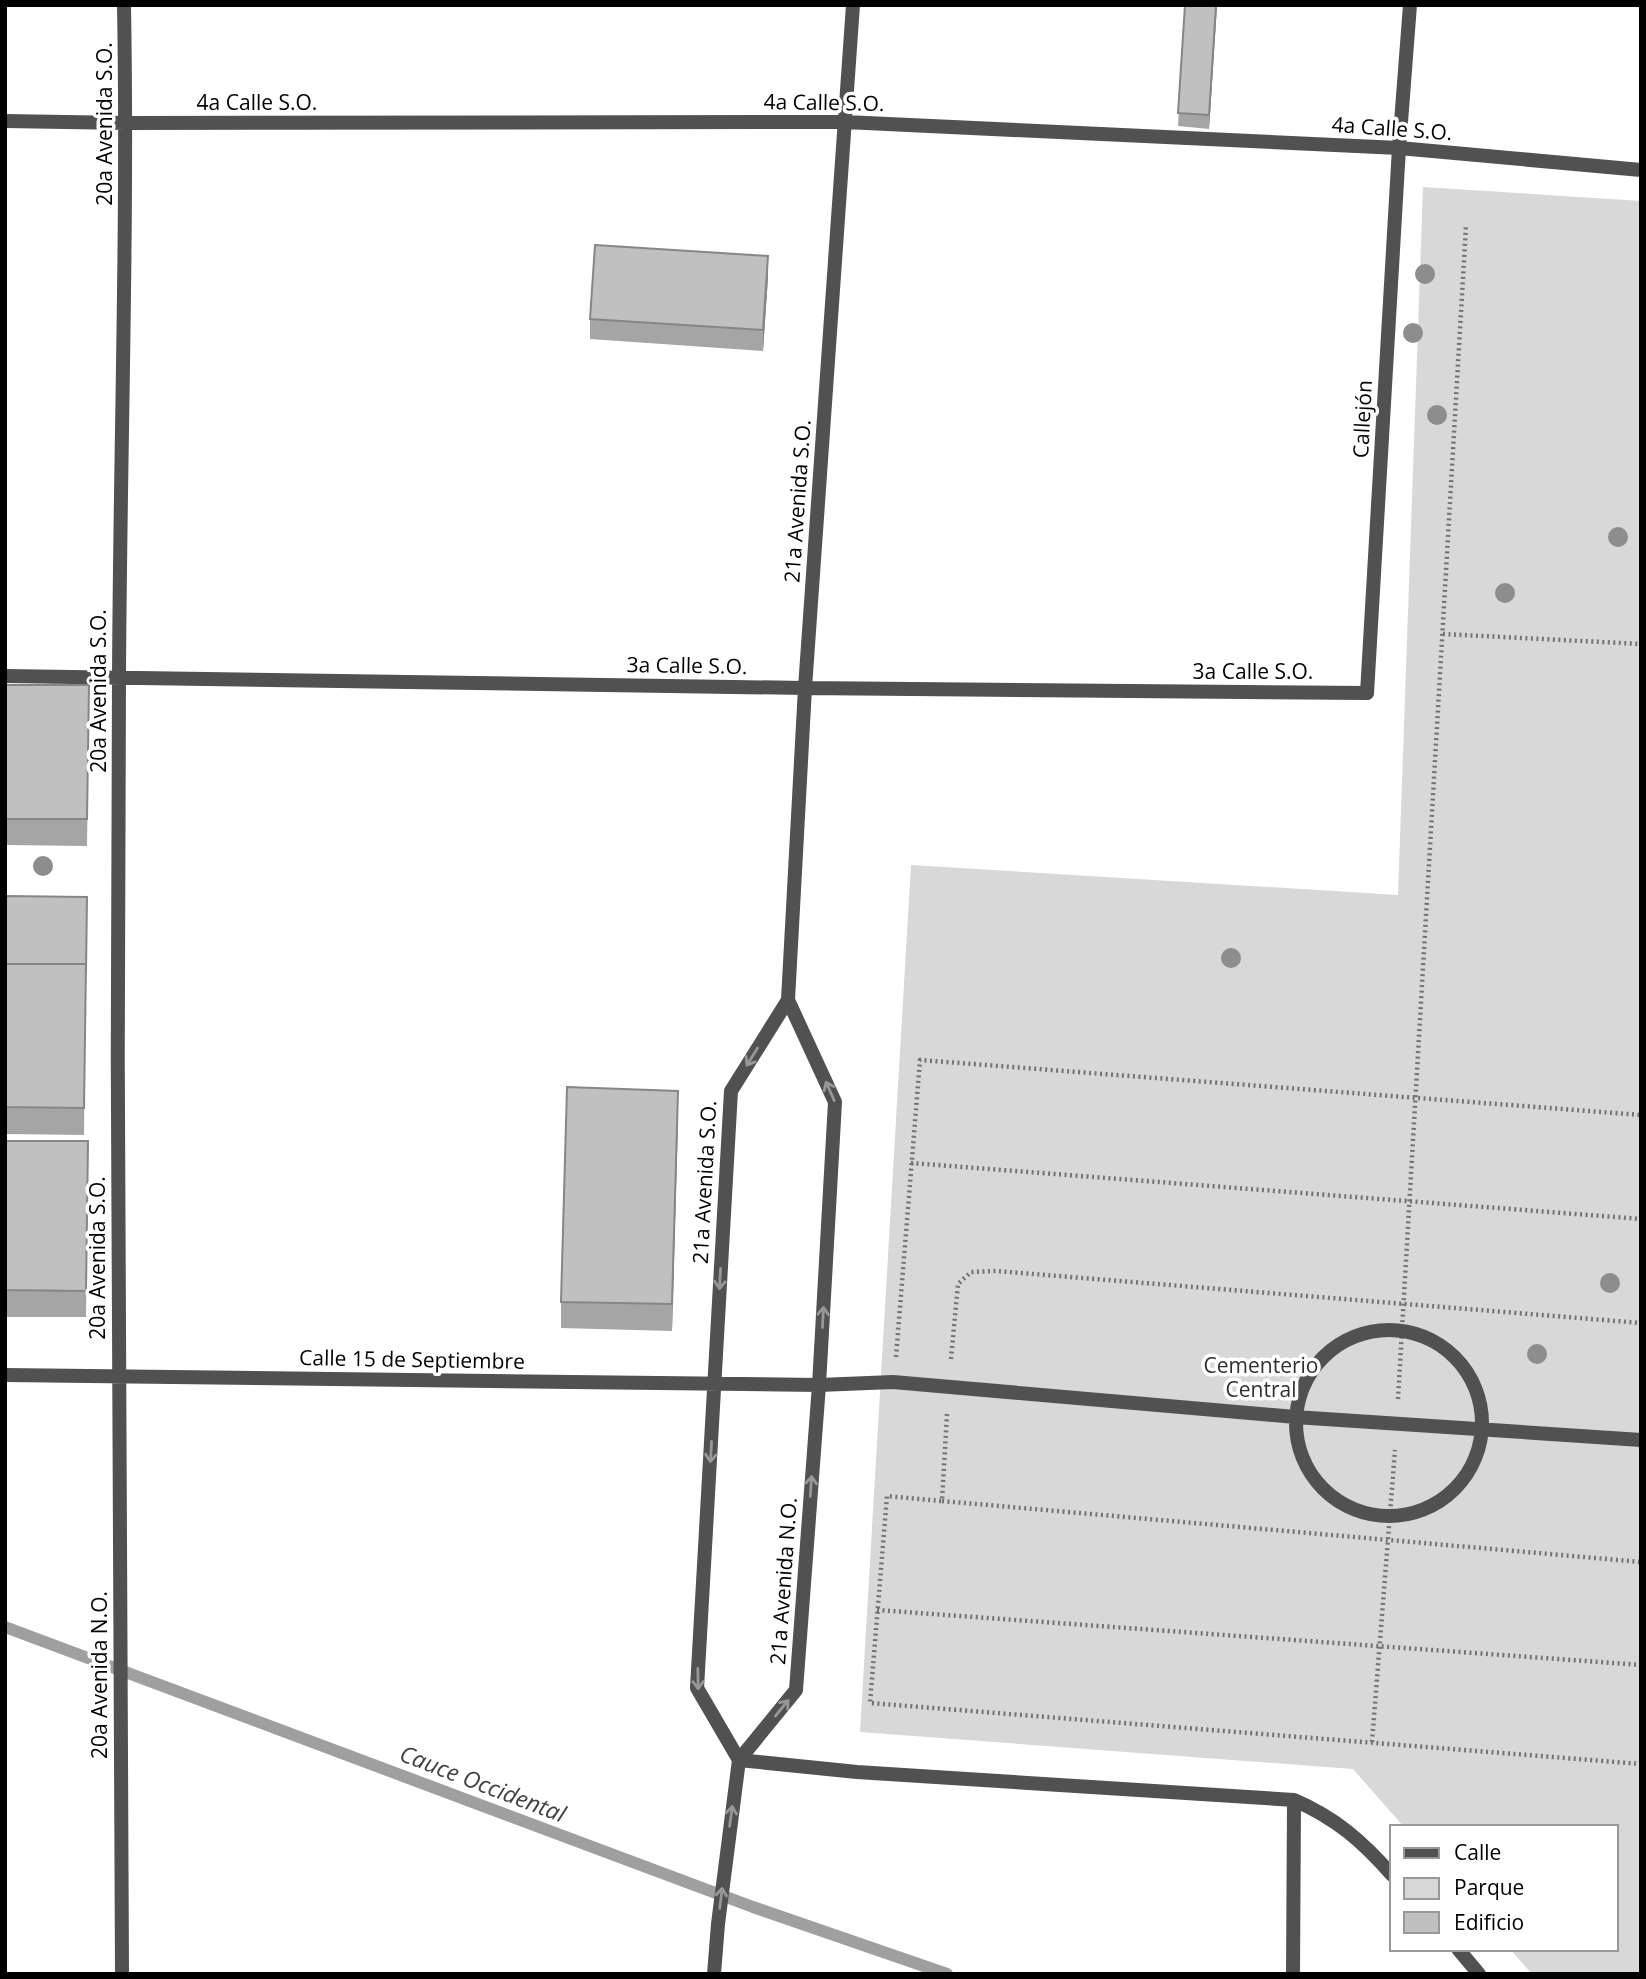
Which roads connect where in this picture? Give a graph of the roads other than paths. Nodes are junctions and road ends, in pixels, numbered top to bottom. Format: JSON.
{"nodes":[{"id":1,"x":124,"y":5,"type":"edge"},
{"id":2,"x":853,"y":5,"type":"edge"},
{"id":3,"x":1410,"y":5,"type":"edge"},
{"id":4,"x":5,"y":121,"type":"edge"},
{"id":5,"x":845,"y":122,"type":"junction"},
{"id":6,"x":126,"y":123,"type":"junction"},
{"id":7,"x":1399,"y":148,"type":"junction"},
{"id":8,"x":1641,"y":170,"type":"edge"},
{"id":9,"x":5,"y":676,"type":"edge"},
{"id":10,"x":119,"y":678,"type":"junction"},
{"id":11,"x":805,"y":688,"type":"junction"},
{"id":12,"x":1367,"y":693,"type":"joint"},
{"id":13,"x":788,"y":1000,"type":"junction"},
{"id":14,"x":5,"y":1375,"type":"edge"},
{"id":15,"x":118,"y":1376,"type":"junction"},
{"id":16,"x":714,"y":1384,"type":"junction"},
{"id":17,"x":819,"y":1385,"type":"junction"},
{"id":18,"x":1295,"y":1417,"type":"junction"},
{"id":19,"x":1483,"y":1428,"type":"junction"},
{"id":20,"x":1641,"y":1440,"type":"edge"},
{"id":21,"x":739,"y":1760,"type":"junction"},
{"id":22,"x":1294,"y":1800,"type":"junction"},
{"id":23,"x":1390,"y":1873,"type":"edge"},
{"id":24,"x":1460,"y":1951,"type":"edge"},
{"id":25,"x":122,"y":1974,"type":"edge"},
{"id":26,"x":714,"y":1974,"type":"edge"},
{"id":27,"x":1293,"y":1974,"type":"edge"},
{"id":28,"x":1479,"y":1974,"type":"edge"}],
"edges":[{"from":1,"to":6,"type":"street","name":"20a Avenida S.O."},
{"from":2,"to":5,"type":"street","name":"21a Avenida S.O."},
{"from":3,"to":7,"type":"street","name":"Callejón"},
{"from":4,"to":6,"type":"street","name":"4a Calle S.O."},
{"from":5,"to":6,"type":"street","name":"4a Calle S.O."},
{"from":5,"to":7,"type":"street","name":"4a Calle S.O."},
{"from":5,"to":11,"type":"street","name":"21a Avenida S.O."},
{"from":6,"to":10,"type":"street","name":"20a Avenida S.O."},
{"from":7,"to":8,"type":"street","name":"4a Calle S.O."},
{"from":7,"to":12,"type":"street","name":"Callejón"},
{"from":9,"to":10,"type":"street","name":"3a Calle S.O."},
{"from":10,"to":11,"type":"street","name":"3a Calle S.O."},
{"from":10,"to":15,"type":"street","name":"20a Avenida S.O."},
{"from":11,"to":12,"type":"street","name":"3a Calle S.O."},
{"from":11,"to":13,"type":"street","name":"21a Avenida S.O."},
{"from":13,"to":16,"type":"street","name":"21a Avenida S.O.","one_way":true},
{"from":17,"to":13,"type":"street","name":"21a Avenida S.O.","one_way":true},
{"from":14,"to":15,"type":"street","name":"Calle 15 de Septiembre"},
{"from":15,"to":16,"type":"street","name":"Calle 15 de Septiembre"},
{"from":15,"to":25,"type":"street","name":"20a Avenida N.O."},
{"from":16,"to":17,"type":"street","name":"Calle 15 de Septiembre"},
{"from":16,"to":21,"type":"street","one_way":true},
{"from":17,"to":18,"type":"street","name":"Calle 15 de Septiembre"},
{"from":21,"to":17,"type":"street","name":"21a Avenida N.O.","one_way":true},
{"from":18,"to":19,"type":"street","name":"Calle 15 de Septiembre"},
{"from":18,"to":19,"type":"street"},
{"from":18,"to":19,"type":"street"},
{"from":19,"to":20,"type":"street","name":"Calle 15 de Septiembre"},
{"from":21,"to":22,"type":"street"},
{"from":26,"to":21,"type":"street","one_way":true},
{"from":22,"to":23,"type":"street"},
{"from":22,"to":27,"type":"street"},
{"from":24,"to":28,"type":"street"}]}
